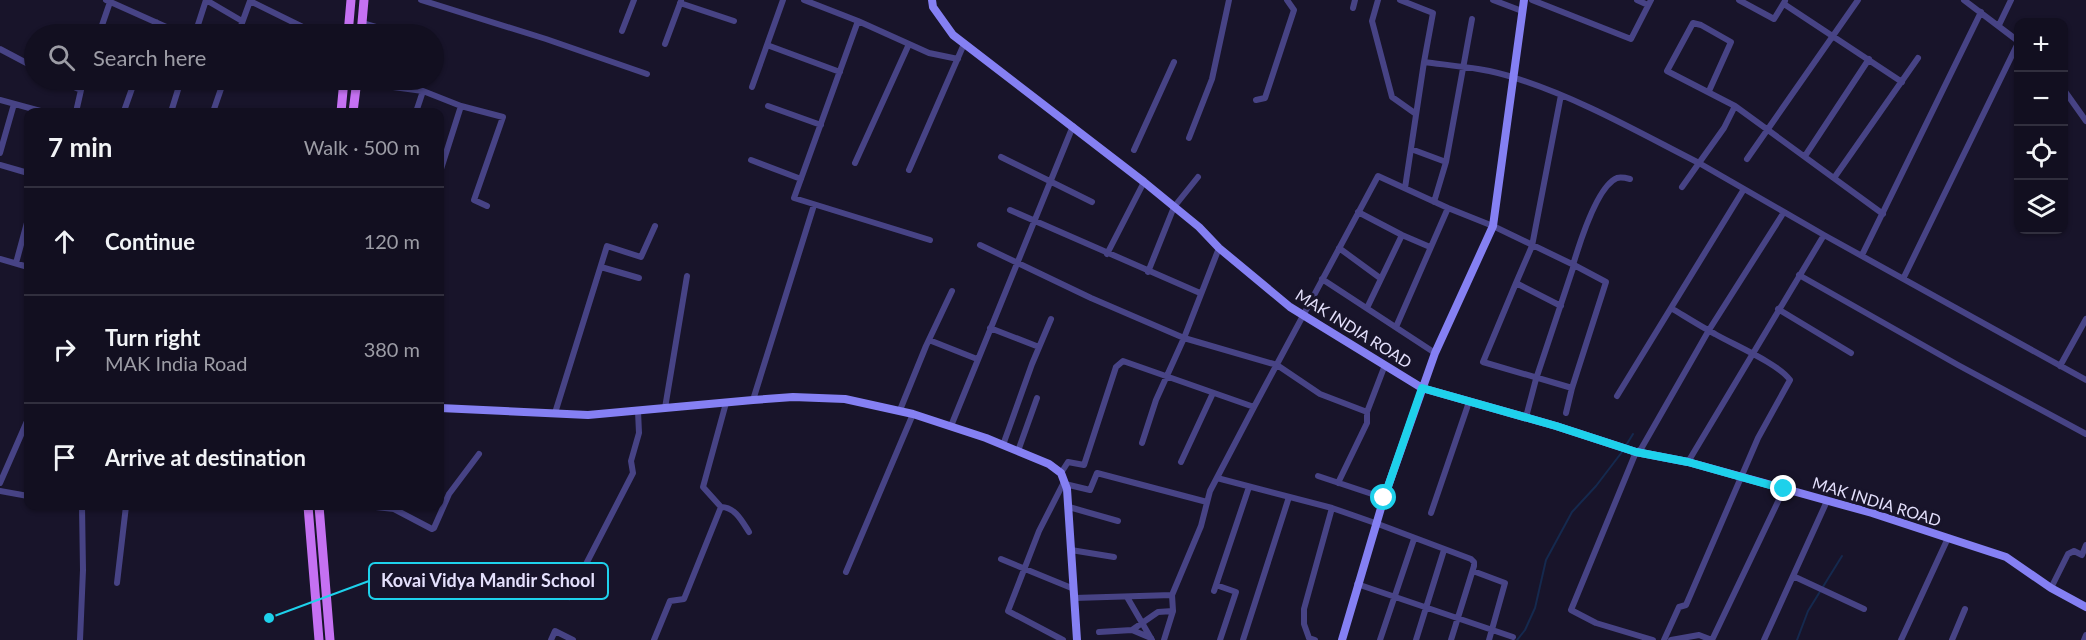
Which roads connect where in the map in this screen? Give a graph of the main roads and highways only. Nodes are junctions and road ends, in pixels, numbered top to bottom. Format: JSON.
{"nodes":[{"id":1,"x":351,"y":0,"type":"edge"},
{"id":2,"x":364,"y":0,"type":"edge"},
{"id":3,"x":349,"y":24,"type":"edge"},
{"id":4,"x":362,"y":24,"type":"edge"},
{"id":5,"x":343,"y":90,"type":"edge"},
{"id":6,"x":356,"y":90,"type":"edge"},
{"id":7,"x":341,"y":108,"type":"edge"},
{"id":8,"x":354,"y":108,"type":"edge"},
{"id":9,"x":308,"y":510,"type":"edge"},
{"id":10,"x":319,"y":510,"type":"edge"},
{"id":11,"x":319,"y":640,"type":"edge"},
{"id":12,"x":330,"y":640,"type":"edge"}],
"edges":[{"from":1,"to":3,"type":"main road"},
{"from":2,"to":4,"type":"main road"},
{"from":5,"to":7,"type":"main road"},
{"from":6,"to":8,"type":"main road"},
{"from":9,"to":11,"type":"main road"},
{"from":10,"to":12,"type":"main road"}]}
